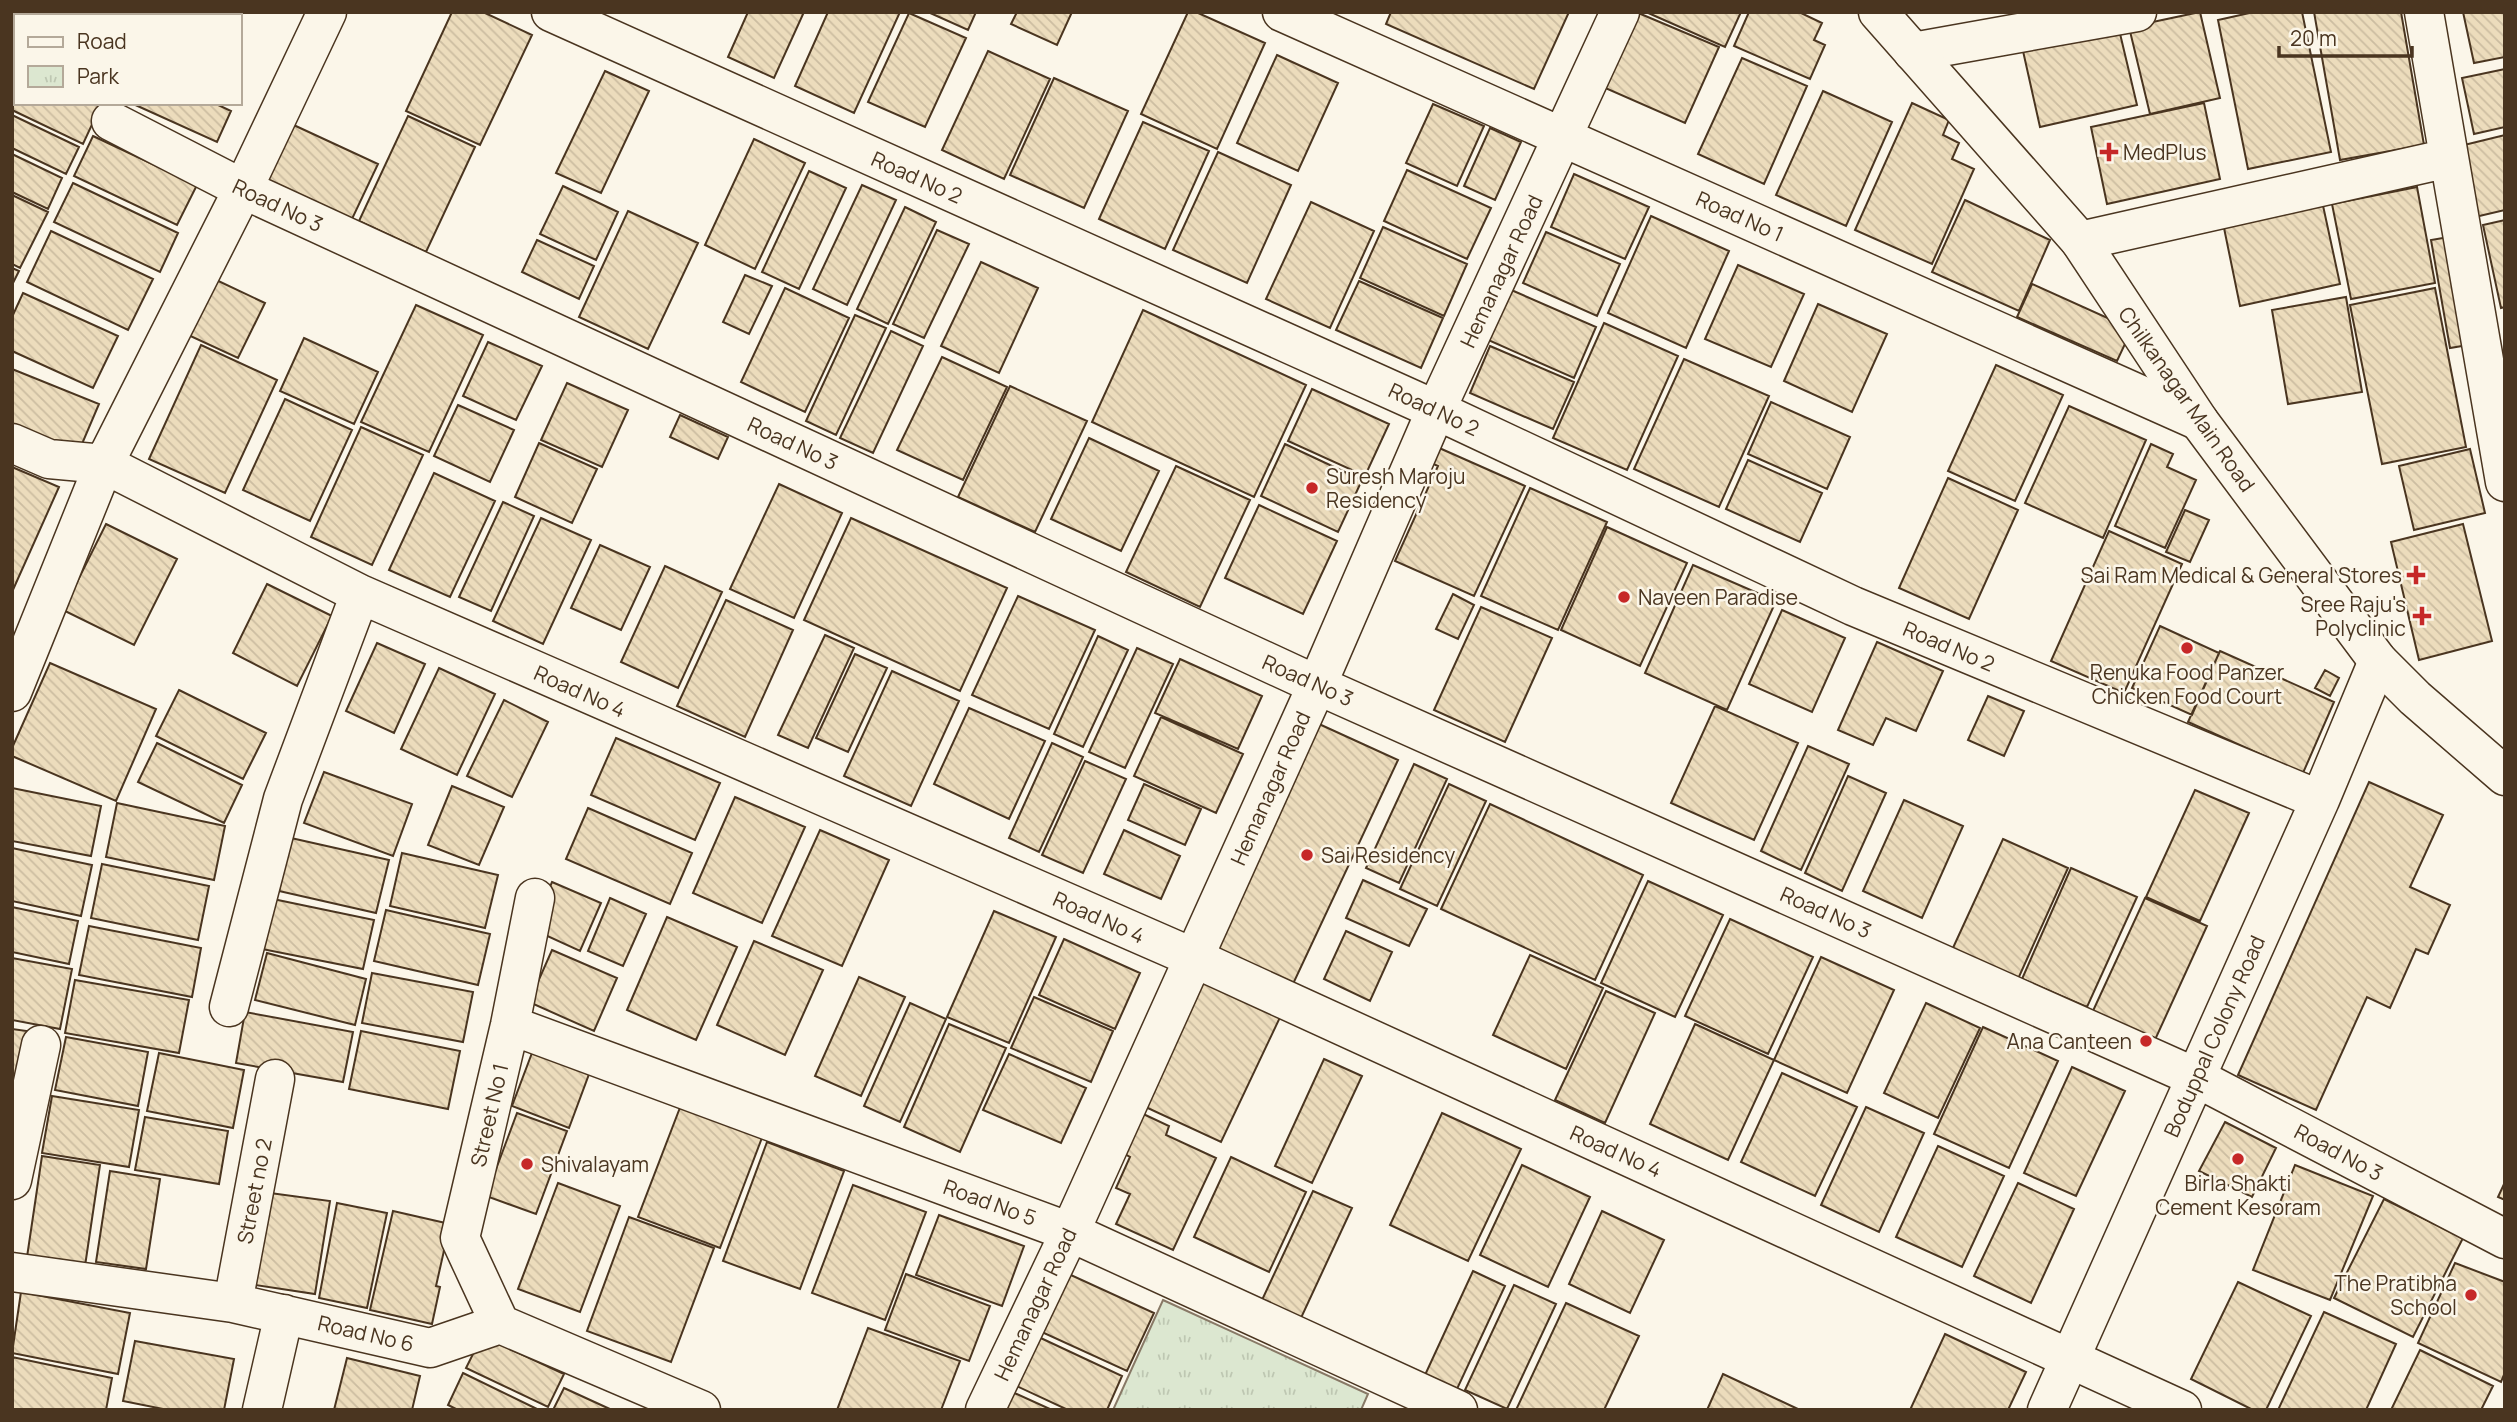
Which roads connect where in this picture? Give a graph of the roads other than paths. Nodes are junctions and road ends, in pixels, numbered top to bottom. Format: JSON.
{"nodes":[{"id":1,"x":327,"y":12,"type":"edge"},
{"id":2,"x":551,"y":12,"type":"edge"},
{"id":3,"x":1282,"y":12,"type":"edge"},
{"id":4,"x":1620,"y":12,"type":"edge"},
{"id":5,"x":1878,"y":12,"type":"edge"},
{"id":6,"x":2424,"y":12,"type":"edge"},
{"id":7,"x":2129,"y":13,"type":"edge"},
{"id":8,"x":1913,"y":52,"type":"junction"},
{"id":9,"x":111,"y":121,"type":"dead end"},
{"id":10,"x":1564,"y":138,"type":"junction"},
{"id":11,"x":2449,"y":159,"type":"junction"},
{"id":12,"x":243,"y":190,"type":"junction"},
{"id":13,"x":2080,"y":241,"type":"junction"},
{"id":14,"x":1436,"y":410,"type":"junction"},
{"id":15,"x":2199,"y":421,"type":"junction"},
{"id":16,"x":12,"y":443,"type":"edge"},
{"id":17,"x":104,"y":464,"type":"junction"},
{"id":18,"x":2505,"y":482,"type":"edge"},
{"id":19,"x":360,"y":594,"type":"junction"},
{"id":20,"x":2378,"y":661,"type":"junction"},
{"id":21,"x":1317,"y":685,"type":"junction"},
{"id":22,"x":12,"y":692,"type":"edge"},
{"id":23,"x":2503,"y":772,"type":"edge"},
{"id":24,"x":2320,"y":800,"type":"junction"},
{"id":25,"x":535,"y":898,"type":"dead end"},
{"id":26,"x":1194,"y":958,"type":"junction"},
{"id":27,"x":229,"y":1007,"type":"dead end"},
{"id":28,"x":510,"y":1025,"type":"junction"},
{"id":29,"x":41,"y":1045,"type":"dead end"},
{"id":30,"x":2195,"y":1077,"type":"junction"},
{"id":31,"x":275,"y":1079,"type":"dead end"},
{"id":32,"x":12,"y":1180,"type":"edge"},
{"id":33,"x":1070,"y":1232,"type":"junction"},
{"id":34,"x":2505,"y":1239,"type":"edge"},
{"id":35,"x":12,"y":1272,"type":"edge"},
{"id":36,"x":233,"y":1303,"type":"junction"},
{"id":37,"x":284,"y":1314,"type":"junction"},
{"id":38,"x":500,"y":1324,"type":"junction"},
{"id":39,"x":2072,"y":1358,"type":"junction"},
{"id":40,"x":262,"y":1410,"type":"edge"},
{"id":41,"x":701,"y":1410,"type":"edge"},
{"id":42,"x":985,"y":1410,"type":"edge"},
{"id":43,"x":1458,"y":1410,"type":"edge"},
{"id":44,"x":2047,"y":1410,"type":"edge"},
{"id":45,"x":2182,"y":1410,"type":"edge"}],
"edges":[{"from":1,"to":12,"type":"street"},
{"from":2,"to":14,"type":"street","name":"Road No 2"},
{"from":3,"to":10,"type":"street","name":"Road No 1"},
{"from":4,"to":10,"type":"street","name":"Hemanagar Road"},
{"from":5,"to":8,"type":"street","name":"Chilkanagar Main Road"},
{"from":6,"to":11,"type":"street"},
{"from":7,"to":8,"type":"street"},
{"from":8,"to":13,"type":"street","name":"Chilkanagar Main Road"},
{"from":9,"to":12,"type":"street","name":"Road No 3"},
{"from":10,"to":14,"type":"street","name":"Hemanagar Road"},
{"from":10,"to":15,"type":"street","name":"Road No 1"},
{"from":11,"to":13,"type":"street"},
{"from":11,"to":18,"type":"street"},
{"from":12,"to":17,"type":"street"},
{"from":12,"to":21,"type":"street","name":"Road No 3"},
{"from":13,"to":15,"type":"street","name":"Chilkanagar Main Road"},
{"from":14,"to":21,"type":"street","name":"Hemanagar Road"},
{"from":14,"to":24,"type":"street","name":"Road No 2"},
{"from":15,"to":20,"type":"street","name":"Chilkanagar Main Road"},
{"from":16,"to":17,"type":"street","name":"Road No 4"},
{"from":17,"to":19,"type":"street","name":"Road No 4"},
{"from":17,"to":22,"type":"street"},
{"from":19,"to":26,"type":"street","name":"Road No 4"},
{"from":19,"to":27,"type":"street"},
{"from":20,"to":23,"type":"street","name":"Chilkanagar Main Road"},
{"from":20,"to":24,"type":"street","name":"Boduppal Colony Road"},
{"from":21,"to":26,"type":"street","name":"Hemanagar Road"},
{"from":21,"to":30,"type":"street","name":"Road No 3"},
{"from":24,"to":30,"type":"street","name":"Boduppal Colony Road"},
{"from":25,"to":28,"type":"street","name":"Street No 1"},
{"from":26,"to":33,"type":"street","name":"Hemanagar Road"},
{"from":26,"to":39,"type":"street","name":"Road No 4"},
{"from":28,"to":33,"type":"street","name":"Road No 5"},
{"from":28,"to":38,"type":"street","name":"Street No 1"},
{"from":29,"to":32,"type":"street"},
{"from":30,"to":34,"type":"street","name":"Road No 3"},
{"from":30,"to":39,"type":"street","name":"Boduppal Colony Road"},
{"from":31,"to":36,"type":"street","name":"Street no 2"},
{"from":33,"to":42,"type":"street","name":"Hemanagar Road"},
{"from":33,"to":43,"type":"street","name":"Road No 5"},
{"from":35,"to":36,"type":"street","name":"Road No 6"},
{"from":36,"to":37,"type":"street","name":"Road No 6"},
{"from":37,"to":38,"type":"street","name":"Road No 6"},
{"from":37,"to":40,"type":"street"},
{"from":38,"to":41,"type":"street"},
{"from":39,"to":44,"type":"street","name":"Boduppal Colony Road"},
{"from":39,"to":45,"type":"street","name":"Road No 4"}]}
